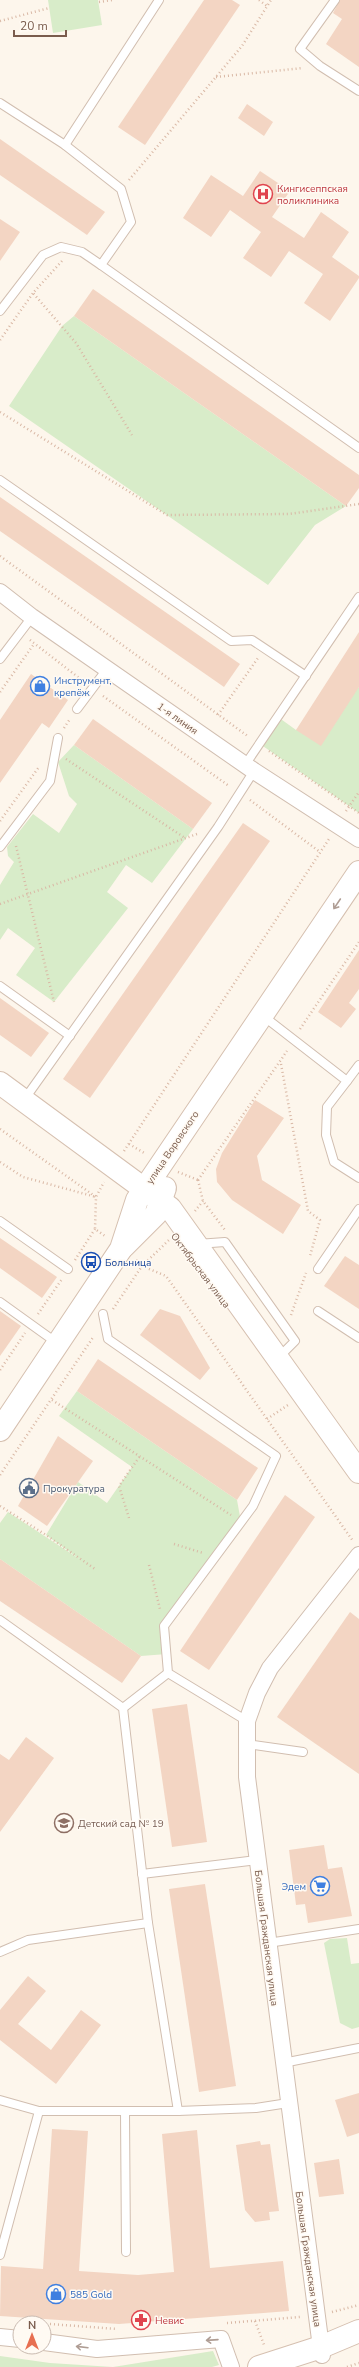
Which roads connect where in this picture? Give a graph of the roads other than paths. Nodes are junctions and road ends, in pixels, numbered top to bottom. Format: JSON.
{"nodes":[{"id":1,"x":159,"y":0,"type":"edge"},
{"id":2,"x":335,"y":0,"type":"edge"},
{"id":3,"x":359,"y":91,"type":"edge"},
{"id":4,"x":0,"y":102,"type":"edge"},
{"id":5,"x":65,"y":146,"type":"junction"},
{"id":6,"x":101,"y":265,"type":"junction"},
{"id":7,"x":0,"y":310,"type":"edge"},
{"id":8,"x":359,"y":448,"type":"edge"},
{"id":9,"x":0,"y":480,"type":"edge"},
{"id":10,"x":0,"y":592,"type":"edge"},
{"id":11,"x":359,"y":597,"type":"edge"},
{"id":12,"x":32,"y":617,"type":"junction"},
{"id":13,"x":0,"y":659,"type":"edge"},
{"id":14,"x":107,"y":669,"type":"junction"},
{"id":15,"x":306,"y":676,"type":"junction"},
{"id":16,"x":76,"y":709,"type":"road end"},
{"id":17,"x":58,"y":738,"type":"road end"},
{"id":18,"x":249,"y":768,"type":"junction"},
{"id":19,"x":359,"y":839,"type":"edge"},
{"id":20,"x":0,"y":847,"type":"edge"},
{"id":21,"x":359,"y":872,"type":"edge"},
{"id":22,"x":359,"y":900,"type":"edge"},
{"id":23,"x":0,"y":986,"type":"edge"},
{"id":24,"x":267,"y":1019,"type":"junction"},
{"id":25,"x":70,"y":1036,"type":"junction"},
{"id":26,"x":359,"y":1065,"type":"edge"},
{"id":27,"x":348,"y":1081,"type":"junction"},
{"id":28,"x":0,"y":1083,"type":"edge"},
{"id":29,"x":0,"y":1097,"type":"edge"},
{"id":30,"x":21,"y":1105,"type":"junction"},
{"id":31,"x":359,"y":1178,"type":"edge"},
{"id":32,"x":150,"y":1201,"type":"junction"},
{"id":33,"x":359,"y":1209,"type":"edge"},
{"id":34,"x":0,"y":1221,"type":"edge"},
{"id":35,"x":189,"y":1245,"type":"junction"},
{"id":36,"x":318,"y":1269,"type":"dead end"},
{"id":37,"x":68,"y":1270,"type":"road end"},
{"id":38,"x":0,"y":1302,"type":"edge"},
{"id":39,"x":318,"y":1311,"type":"dead end"},
{"id":40,"x":103,"y":1314,"type":"dead end"},
{"id":41,"x":359,"y":1338,"type":"edge"},
{"id":42,"x":58,"y":1344,"type":"junction"},
{"id":43,"x":274,"y":1362,"type":"junction"},
{"id":44,"x":0,"y":1430,"type":"edge"},
{"id":45,"x":359,"y":1472,"type":"edge"},
{"id":46,"x":359,"y":1486,"type":"edge"},
{"id":47,"x":357,"y":1549,"type":"edge"},
{"id":48,"x":0,"y":1620,"type":"edge"},
{"id":49,"x":168,"y":1673,"type":"junction"},
{"id":50,"x":123,"y":1708,"type":"junction"},
{"id":51,"x":247,"y":1721,"type":"junction"},
{"id":52,"x":247,"y":1744,"type":"junction"},
{"id":53,"x":303,"y":1752,"type":"dead end"},
{"id":54,"x":257,"y":1860,"type":"junction"},
{"id":55,"x":142,"y":1874,"type":"junction"},
{"id":56,"x":148,"y":1923,"type":"junction"},
{"id":57,"x":359,"y":1929,"type":"edge"},
{"id":58,"x":268,"y":1943,"type":"junction"},
{"id":59,"x":0,"y":1952,"type":"edge"},
{"id":60,"x":359,"y":2048,"type":"edge"},
{"id":61,"x":283,"y":2063,"type":"junction"},
{"id":62,"x":0,"y":2100,"type":"edge"},
{"id":63,"x":288,"y":2103,"type":"junction"},
{"id":64,"x":39,"y":2111,"type":"junction"},
{"id":65,"x":178,"y":2111,"type":"junction"},
{"id":66,"x":125,"y":2112,"type":"junction"},
{"id":67,"x":126,"y":2252,"type":"dead end"},
{"id":68,"x":0,"y":2255,"type":"edge"},
{"id":69,"x":359,"y":2331,"type":"edge"},
{"id":70,"x":0,"y":2337,"type":"edge"},
{"id":71,"x":12,"y":2338,"type":"edge"},
{"id":72,"x":359,"y":2340,"type":"edge"},
{"id":73,"x":52,"y":2343,"type":"edge"},
{"id":74,"x":322,"y":2351,"type":"junction"},
{"id":75,"x":231,"y":2367,"type":"edge"},
{"id":76,"x":259,"y":2367,"type":"edge"},
{"id":77,"x":283,"y":2367,"type":"edge"}],
"edges":[{"from":1,"to":5,"type":"lane"},
{"from":2,"to":3,"type":"lane"},
{"from":4,"to":5,"type":"lane"},
{"from":5,"to":6,"type":"lane"},
{"from":6,"to":7,"type":"lane"},
{"from":6,"to":8,"type":"lane"},
{"from":9,"to":15,"type":"lane"},
{"from":10,"to":12,"type":"street","name":"1-я линия"},
{"from":11,"to":15,"type":"lane"},
{"from":12,"to":13,"type":"lane"},
{"from":12,"to":14,"type":"street","name":"1-я линия"},
{"from":14,"to":16,"type":"lane"},
{"from":14,"to":18,"type":"street","name":"1-я линия"},
{"from":15,"to":18,"type":"lane"},
{"from":17,"to":20,"type":"lane"},
{"from":18,"to":19,"type":"street","name":"1-я линия"},
{"from":18,"to":25,"type":"lane"},
{"from":21,"to":24,"type":"street","name":"улица Воровского","one_way":true},
{"from":22,"to":24,"type":"street"},
{"from":23,"to":25,"type":"lane"},
{"from":24,"to":27,"type":"lane"},
{"from":24,"to":32,"type":"street","name":"улица Воровского"},
{"from":25,"to":30,"type":"lane"},
{"from":26,"to":27,"type":"lane"},
{"from":27,"to":31,"type":"lane"},
{"from":28,"to":30,"type":"street"},
{"from":29,"to":30,"type":"street","name":"Октябрьская улица"},
{"from":30,"to":32,"type":"street","name":"Октябрьская улица"},
{"from":32,"to":35,"type":"street","name":"Октябрьская улица"},
{"from":32,"to":42,"type":"street","name":"улица Воровского"},
{"from":33,"to":36,"type":"lane"},
{"from":34,"to":37,"type":"lane"},
{"from":35,"to":43,"type":"street","name":"Октябрьская улица"},
{"from":35,"to":43,"type":"lane"},
{"from":38,"to":42,"type":"lane"},
{"from":39,"to":41,"type":"lane"},
{"from":40,"to":49,"type":"lane"},
{"from":42,"to":44,"type":"street","name":"улица Воровского"},
{"from":43,"to":45,"type":"street"},
{"from":43,"to":46,"type":"street","name":"Октябрьская улица"},
{"from":47,"to":51,"type":"street","name":"Большая Гражданская улица"},
{"from":48,"to":50,"type":"lane"},
{"from":49,"to":50,"type":"lane"},
{"from":49,"to":51,"type":"lane"},
{"from":50,"to":55,"type":"lane"},
{"from":51,"to":52,"type":"street","name":"Большая Гражданская улица"},
{"from":52,"to":53,"type":"lane"},
{"from":52,"to":54,"type":"street","name":"Большая Гражданская улица"},
{"from":54,"to":55,"type":"lane"},
{"from":54,"to":58,"type":"street","name":"Большая Гражданская улица"},
{"from":55,"to":56,"type":"lane"},
{"from":56,"to":59,"type":"lane"},
{"from":56,"to":65,"type":"lane"},
{"from":57,"to":58,"type":"lane"},
{"from":58,"to":61,"type":"street","name":"Большая Гражданская улица"},
{"from":60,"to":61,"type":"lane"},
{"from":61,"to":63,"type":"street","name":"Большая Гражданская улица"},
{"from":62,"to":64,"type":"lane"},
{"from":63,"to":65,"type":"lane"},
{"from":63,"to":74,"type":"street","name":"Большая Гражданская улица"},
{"from":64,"to":66,"type":"lane"},
{"from":64,"to":68,"type":"lane"},
{"from":65,"to":66,"type":"lane"},
{"from":66,"to":67,"type":"lane"},
{"from":69,"to":74,"type":"street"},
{"from":70,"to":71,"type":"street"},
{"from":72,"to":74,"type":"street"},
{"from":75,"to":73,"type":"street","one_way":true},
{"from":74,"to":76,"type":"street"},
{"from":74,"to":77,"type":"street"}]}
